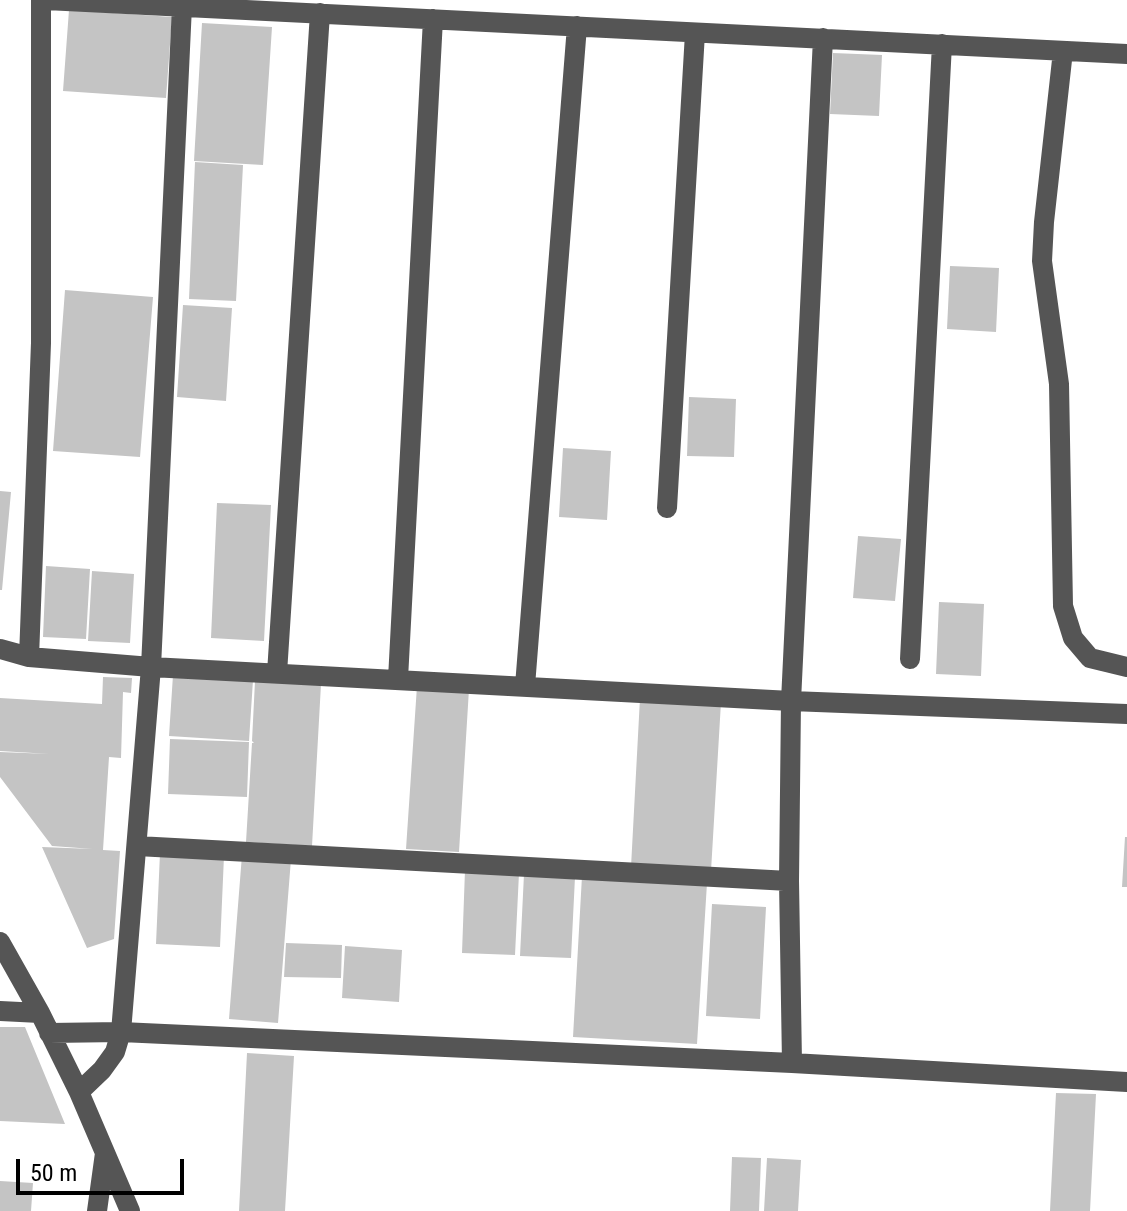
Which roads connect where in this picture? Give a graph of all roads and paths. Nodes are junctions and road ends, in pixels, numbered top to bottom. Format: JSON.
{"nodes":[{"id":1,"x":44,"y":0,"type":"edge"},
{"id":2,"x":182,"y":6,"type":"junction"},
{"id":3,"x":320,"y":13,"type":"junction"},
{"id":4,"x":433,"y":19,"type":"junction"},
{"id":5,"x":577,"y":26,"type":"junction"},
{"id":6,"x":695,"y":33,"type":"junction"},
{"id":7,"x":823,"y":38,"type":"junction"},
{"id":8,"x":942,"y":44,"type":"junction"},
{"id":9,"x":1063,"y":51,"type":"junction"},
{"id":10,"x":1127,"y":54,"type":"edge"},
{"id":11,"x":667,"y":508,"type":"dead end"},
{"id":12,"x":0,"y":649,"type":"edge"},
{"id":13,"x":29,"y":657,"type":"junction"},
{"id":14,"x":910,"y":659,"type":"dead end"},
{"id":15,"x":151,"y":667,"type":"junction"},
{"id":16,"x":1127,"y":667,"type":"edge"},
{"id":17,"x":277,"y":673,"type":"junction"},
{"id":18,"x":398,"y":679,"type":"junction"},
{"id":19,"x":525,"y":686,"type":"junction"},
{"id":20,"x":791,"y":701,"type":"junction"},
{"id":21,"x":1127,"y":714,"type":"edge"},
{"id":22,"x":137,"y":846,"type":"junction"},
{"id":23,"x":789,"y":881,"type":"junction"},
{"id":24,"x":0,"y":942,"type":"edge"},
{"id":25,"x":0,"y":1011,"type":"edge"},
{"id":26,"x":40,"y":1013,"type":"junction"},
{"id":27,"x":121,"y":1032,"type":"junction"},
{"id":28,"x":49,"y":1033,"type":"junction"},
{"id":29,"x":792,"y":1063,"type":"junction"},
{"id":30,"x":1127,"y":1082,"type":"edge"},
{"id":31,"x":79,"y":1092,"type":"junction"},
{"id":32,"x":105,"y":1153,"type":"junction"},
{"id":33,"x":97,"y":1211,"type":"edge"},
{"id":34,"x":130,"y":1211,"type":"edge"}],
"edges":[{"from":1,"to":2,"type":"street"},
{"from":1,"to":13,"type":"street"},
{"from":2,"to":3,"type":"street"},
{"from":2,"to":15,"type":"street"},
{"from":3,"to":4,"type":"street"},
{"from":3,"to":17,"type":"street"},
{"from":4,"to":5,"type":"street"},
{"from":4,"to":18,"type":"street"},
{"from":5,"to":6,"type":"street"},
{"from":5,"to":19,"type":"street"},
{"from":6,"to":7,"type":"street"},
{"from":6,"to":11,"type":"street"},
{"from":7,"to":8,"type":"street"},
{"from":7,"to":20,"type":"street"},
{"from":8,"to":9,"type":"street"},
{"from":8,"to":14,"type":"street"},
{"from":9,"to":10,"type":"street"},
{"from":9,"to":16,"type":"street"},
{"from":12,"to":13,"type":"street"},
{"from":13,"to":15,"type":"street"},
{"from":15,"to":17,"type":"street"},
{"from":15,"to":22,"type":"street"},
{"from":17,"to":18,"type":"street"},
{"from":18,"to":19,"type":"street"},
{"from":19,"to":20,"type":"street"},
{"from":20,"to":21,"type":"street"},
{"from":20,"to":23,"type":"street"},
{"from":22,"to":23,"type":"street"},
{"from":22,"to":27,"type":"street"},
{"from":23,"to":29,"type":"street"},
{"from":24,"to":26,"type":"street"},
{"from":25,"to":26,"type":"street"},
{"from":26,"to":28,"type":"street"},
{"from":27,"to":28,"type":"street"},
{"from":27,"to":29,"type":"street"},
{"from":27,"to":31,"type":"street"},
{"from":28,"to":31,"type":"street"},
{"from":29,"to":30,"type":"street"},
{"from":31,"to":32,"type":"street"},
{"from":32,"to":33,"type":"street"},
{"from":32,"to":34,"type":"street"}]}
